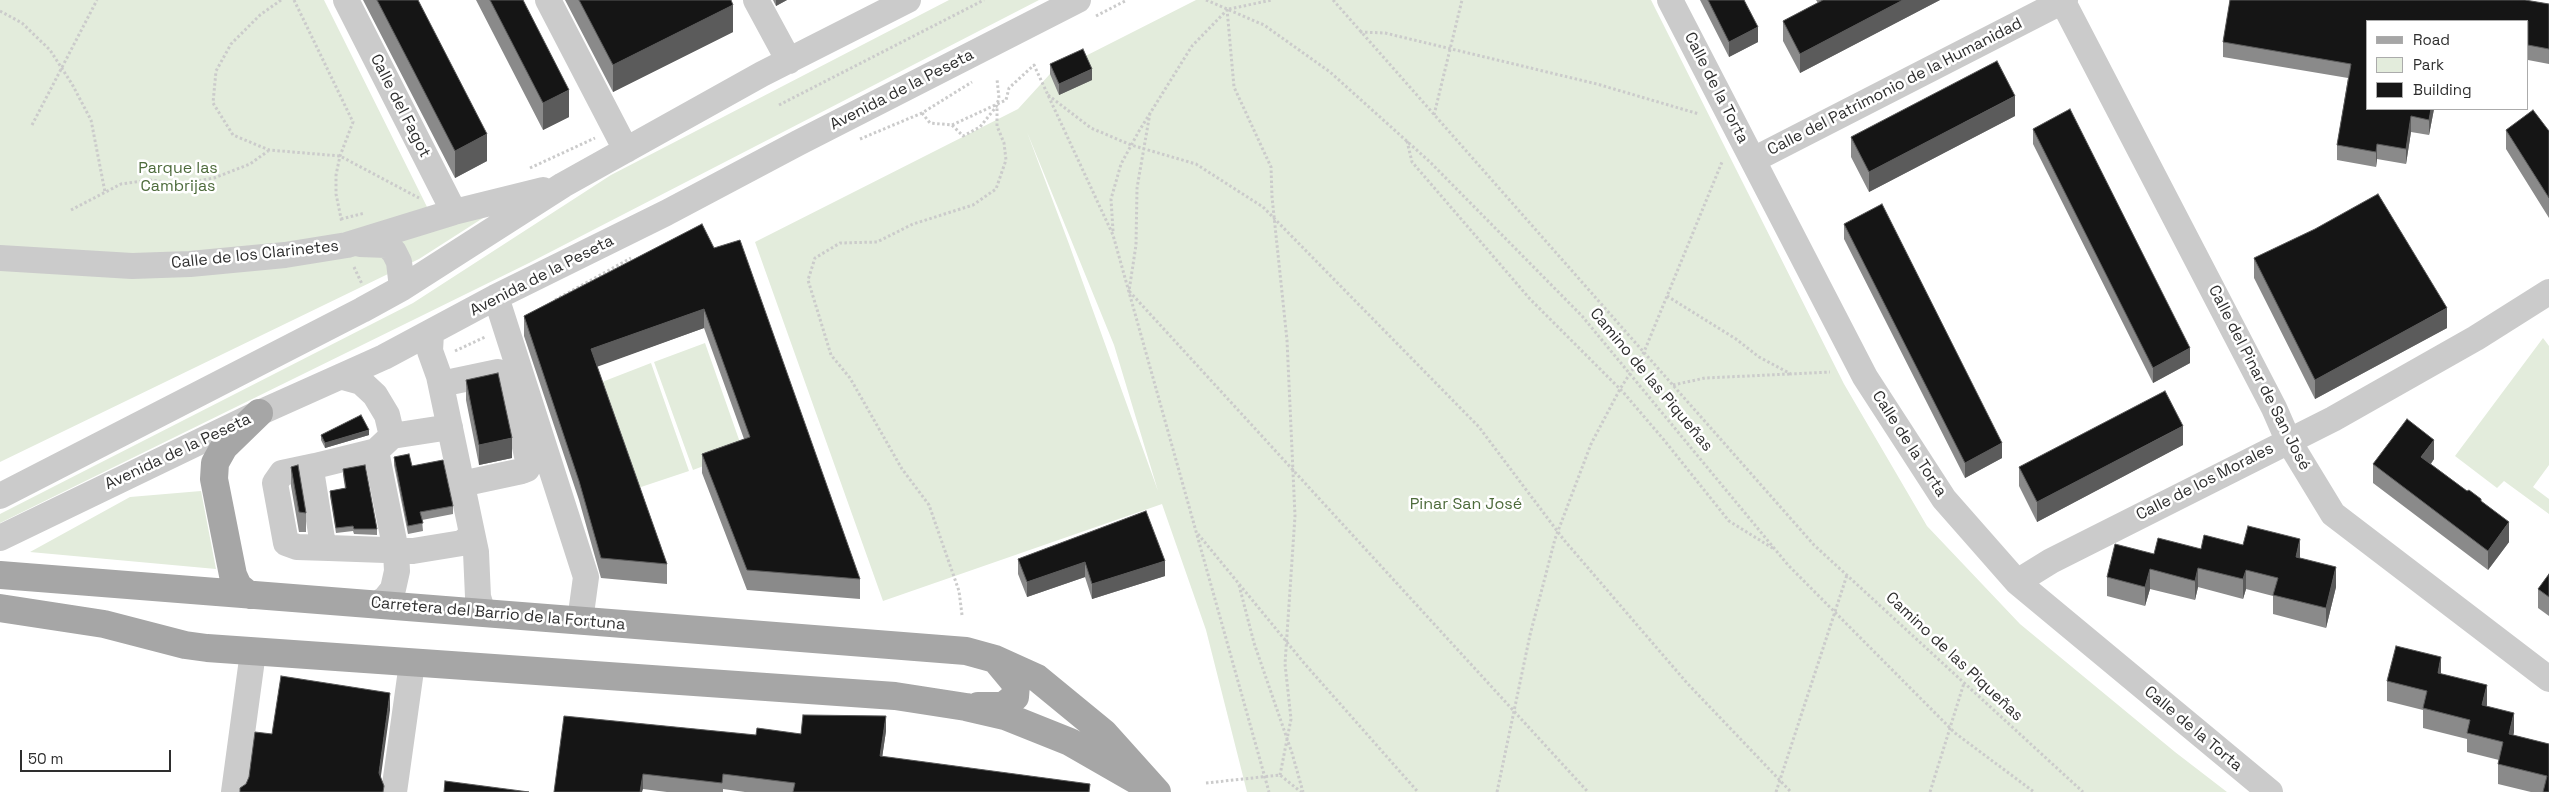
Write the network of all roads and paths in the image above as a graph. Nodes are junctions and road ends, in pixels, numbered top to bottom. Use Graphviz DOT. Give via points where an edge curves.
graph roads {
  1 [pos="96,0"];
  2 [pos="281,0"];
  3 [pos="294,0"];
  4 [pos="346,0"];
  5 [pos="548,0"];
  6 [pos="756,0"];
  7 [pos="908,0"];
  8 [pos="984,0"];
  9 [pos="1078,0"];
  10 [pos="1206,0"];
  11 [pos="1272,0"];
  12 [pos="1333,0"];
  13 [pos="1462,0"];
  14 [pos="1670,0"];
  15 [pos="2063,0"];
  16 [pos="1227,9"];
  17 [pos="0,11"];
  18 [pos="1359,32"];
  19 [pos="1449,48"];
  20 [pos="789,61"];
  21 [pos="61,68"];
  22 [pos="997,80"];
  23 [pos="1048,95"];
  24 [pos="778,104"];
  25 [pos="997,105"];
  26 [pos="922,113"];
  27 [pos="1150,113"];
  28 [pos="1699,114"];
  29 [pos="1434,116"];
  30 [pos="32,125"];
  31 [pos="952,125"];
  32 [pos="602,136"];
  33 [pos="1406,140"];
  34 [pos="1131,145"];
  35 [pos="1145,149"];
  36 [pos="269,150"];
  37 [pos="626,150"];
  38 [pos="340,156"];
  39 [pos="1753,160"];
  40 [pos="1722,162"];
  41 [pos="522,172"];
  42 [pos="563,185"];
  43 [pos="105,192"];
  44 [pos="422,199"];
  45 [pos="71,210"];
  46 [pos="454,212"];
  47 [pos="1274,218"];
  48 [pos="1113,235"];
  49 [pos="346,245"];
  50 [pos="0,258"];
  51 [pos="402,288"];
  52 [pos="1129,291"];
  53 [pos="2549,292"];
  54 [pos="1667,296"];
  55 [pos="496,297"];
  56 [pos="431,333"];
  57 [pos="1644,352"];
  58 [pos="1830,372"];
  59 [pos="1630,374"];
  60 [pos="1791,374"];
  61 [pos="343,377"];
  62 [pos="441,384"];
  63 [pos="1672,385"];
  64 [pos="1620,389"];
  65 [pos="259,413"];
  66 [pos="450,426"];
  67 [pos="2288,440"];
  68 [pos="384,444"];
  69 [pos="314,466"];
  70 [pos="1293,471"];
  71 [pos="462,487"];
  72 [pos="0,496"];
  73 [pos="1196,532"];
  74 [pos="1557,532"];
  75 [pos="472,535"];
  76 [pos="0,538"];
  77 [pos="329,548"];
  78 [pos="396,551"];
  79 [pos="1776,551"];
  80 [pos="1847,575"];
  81 [pos="0,576"];
  82 [pos="2017,582"];
  83 [pos="1239,584"];
  84 [pos="249,595"];
  85 [pos="377,604"];
  86 [pos="0,608"];
  87 [pos="1835,612"];
  88 [pos="483,613"];
  89 [pos="962,615"];
  90 [pos="580,621"];
  91 [pos="1287,642"];
  92 [pos="253,652"];
  93 [pos="995,658"];
  94 [pos="412,663"];
  95 [pos="2549,679"];
  96 [pos="1964,683"];
  97 [pos="966,706"];
  98 [pos="1514,712"];
  99 [pos="1950,728"];
  100 [pos="1287,740"];
  101 [pos="1265,775"];
  102 [pos="1280,775"];
  103 [pos="1780,781"];
  104 [pos="1206,783"];
  105 [pos="234,792"];
  106 [pos="394,792"];
  107 [pos="1157,792"];
  108 [pos="1269,792"];
  109 [pos="1302,792"];
  110 [pos="1418,792"];
  111 [pos="1497,792"];
  112 [pos="1588,792"];
  113 [pos="1776,792"];
  114 [pos="1791,792"];
  115 [pos="1930,792"];
  116 [pos="2034,792"];
  117 [pos="2083,792"];
  118 [pos="2270,792"];
  1 -- 21 [label="path"];
  2 -- 36 [label="path" via="260,15 231,44 216,71 213,103 233,135"];
  3 -- 38 [label="path" via="353,122"];
  4 -- 46 [label="street, Calle del Fagot"];
  5 -- 37 [label="street"];
  6 -- 20 [label="street"];
  7 -- 20 [label="street"];
  8 -- 24 [label="path"];
  9 -- 55 [label="street, Avenida de la Peseta" via="666,214"];
  10 -- 16 [label="path, Camino de las Piqueñas"];
  11 -- 16 [label="path"];
  12 -- 18 [label="path, Camino de las Piqueñas"];
  13 -- 19 [label="path"];
  14 -- 39 [label="street, Calle de la Torta"];
  15 -- 39 [label="street, Calle del Patrimonio de la Humanidad"];
  15 -- 67 [label="street, Calle del Pinar de San José" via="2270,399"];
  16 -- 27 [label="path" via="1192,46"];
  16 -- 33 [label="path, Camino de las Piqueñas" via="1264,25 1330,72"];
  16 -- 47 [label="path" via="1234,87 1272,167"];
  17 -- 21 [label="path" via="22,23 50,50"];
  18 -- 19 [label="path" via="1385,33"];
  18 -- 29 [label="path, Camino de las Piqueñas"];
  19 -- 28 [label="path" via="1598,84"];
  19 -- 29 [label="path"];
  20 -- 37 [label="street"];
  21 -- 30 [label="path"];
  21 -- 43 [label="path" via="92,120"];
  22 -- 25 [label="path"];
  23 -- 25 [label="path" via="1034,65 1009,88 1006,100"];
  23 -- 34 [label="path" via="1091,128"];
  23 -- 48 [label="path"];
  25 -- 31 [label="path"];
  25 -- 31 [label="path" via="980,127 963,136"];
  25 -- 89 [label="path" via="997,126 1006,160 996,188 973,205 912,224 877,242 840,243 815,258 808,280 830,355 850,378 902,469 929,505 959,592"];
  26 -- 31 [label="path" via="930,123"];
  27 -- 34 [label="path"];
  27 -- 35 [label="path"];
  29 -- 57 [label="path, Camino de las Piqueñas"];
  32 -- 41 [label="path"];
  33 -- 59 [label="path, Camino de las Piqueñas" via="1582,316"];
  33 -- 64 [label="path" via="1412,162 1418,169 1530,299"];
  34 -- 35 [label="path"];
  34 -- 48 [label="path" via="1121,164 1112,199"];
  35 -- 47 [label="path" via="1196,164 1263,207"];
  35 -- 52 [label="path" via="1137,188 1136,245"];
  36 -- 38 [label="path"];
  36 -- 43 [label="path" via="250,164 214,178 180,184 150,180 121,184"];
  37 -- 42 [label="street"];
  38 -- 44 [label="path"];
  38 -- 49 [label="path" via="336,194"];
  39 -- 82 [label="street, Calle de la Torta" via="1865,377 1944,498"];
  40 -- 54 [label="path"];
  42 -- 46 [label="street, Calle de los Clarinetes"];
  42 -- 51 [label="street"];
  43 -- 45 [label="path"];
  46 -- 49 [label="street, Calle de los Clarinetes"];
  47 -- 70 [label="path" via="1286,340"];
  47 -- 74 [label="path" via="1479,427"];
  48 -- 52 [label="path"];
  49 -- 50 [label="street, Calle de los Clarinetes" via="285,255 190,264 132,266"];
  49 -- 51 [label="street" via="387,245 399,262"];
  51 -- 72 [label="street"];
  52 -- 70 [label="path"];
  52 -- 73 [label="path"];
  53 -- 67 [label="street, Calle de los Morales" via="2476,338 2333,419"];
  54 -- 57 [label="path"];
  54 -- 60 [label="path" via="1759,357"];
  55 -- 56 [label="street, Avenida de la Peseta"];
  55 -- 90 [label="street" via="586,577"];
  56 -- 61 [label="street, Avenida de la Peseta"];
  56 -- 62 [label="street" via="430,351"];
  57 -- 59 [label="path"];
  57 -- 63 [label="path, Camino de las Piqueñas"];
  58 -- 60 [label="path"];
  59 -- 64 [label="path"];
  59 -- 79 [label="path, Camino de las Piqueñas"];
  60 -- 63 [label="path" via="1705,378"];
  61 -- 65 [label="street, Avenida de la Peseta"];
  61 -- 68 [label="street" via="361,382 375,395 387,415"];
  62 -- 66 [label="street"];
  62 -- 71 [label="street" via="498,372 510,380 529,465 522,472 466,483"];
  63 -- 80 [label="path, Camino de las Piqueñas" via="1814,545"];
  64 -- 74 [label="path" via="1591,444"];
  64 -- 79 [label="path" via="1729,521"];
  65 -- 76 [label="street, Avenida de la Peseta"];
  65 -- 84 [label="main road" via="224,447 215,463 214,479 233,575 238,586"];
  66 -- 68 [label="street"];
  66 -- 71 [label="street"];
  67 -- 82 [label="street, Calle de los Morales" via="2051,561"];
  67 -- 95 [label="street, Calle del Pinar de San José" via="2333,514"];
  68 -- 69 [label="street"];
  68 -- 78 [label="street"];
  69 -- 77 [label="street" via="311,474 322,539"];
  69 -- 77 [label="street" via="282,473 276,483 286,542 297,547"];
  70 -- 91 [label="path" via="1295,516"];
  70 -- 98 [label="path"];
  71 -- 75 [label="street"];
  73 -- 83 [label="path"];
  73 -- 101 [label="path"];
  74 -- 98 [label="path" via="1542,583"];
  74 -- 103 [label="path" via="1687,683"];
  75 -- 78 [label="street" via="462,543"];
  75 -- 88 [label="street" via="478,564 478,597"];
  77 -- 78 [label="street"];
  78 -- 85 [label="street" via="397,571 393,589 385,600"];
  79 -- 87 [label="path, Camino de las Piqueñas"];
  80 -- 87 [label="path"];
  80 -- 96 [label="path, Camino de las Piqueñas"];
  81 -- 84 [label="main road, Carretera del Barrio de la Fortuna"];
  82 -- 118 [label="street, Calle de la Torta"];
  83 -- 91 [label="path"];
  83 -- 100 [label="path" via="1254,644"];
  84 -- 85 [label="main road, Carretera del Barrio de la Fortuna"];
  85 -- 88 [label="main road, Carretera del Barrio de la Fortuna"];
  86 -- 92 [label="main road, Carretera del Barrio de la Fortuna" via="104,624 185,645"];
  87 -- 99 [label="path, Camino de las Piqueñas"];
  87 -- 103 [label="path"];
  88 -- 90 [label="main road, Carretera del Barrio de la Fortuna"];
  90 -- 93 [label="main road, Carretera del Barrio de la Fortuna" via="966,651"];
  91 -- 100 [label="path" via="1285,664 1291,719"];
  91 -- 110 [label="path"];
  92 -- 94 [label="main road, Carretera del Barrio de la Fortuna"];
  92 -- 105 [label="street"];
  93 -- 97 [label="main road, Carretera del Barrio de la Fortuna" via="1016,684 1015,697 1003,706"];
  93 -- 107 [label="main road, Carretera del Barrio de la Fortuna" via="1037,678 1104,733"];
  94 -- 97 [label="main road, Carretera del Barrio de la Fortuna" via="895,696"];
  94 -- 106 [label="street"];
  96 -- 99 [label="path"];
  96 -- 117 [label="path, Camino de las Piqueñas"];
  97 -- 107 [label="main road, Carretera del Barrio de la Fortuna" via="1005,716 1070,742"];
  98 -- 111 [label="path"];
  98 -- 112 [label="path"];
  99 -- 115 [label="path"];
  99 -- 116 [label="path, Camino de las Piqueñas"];
  100 -- 102 [label="path"];
  100 -- 109 [label="path"];
  101 -- 102 [label="path"];
  101 -- 104 [label="path"];
  101 -- 108 [label="path"];
  102 -- 109 [label="path"];
  103 -- 113 [label="path"];
  103 -- 114 [label="path"];
}
